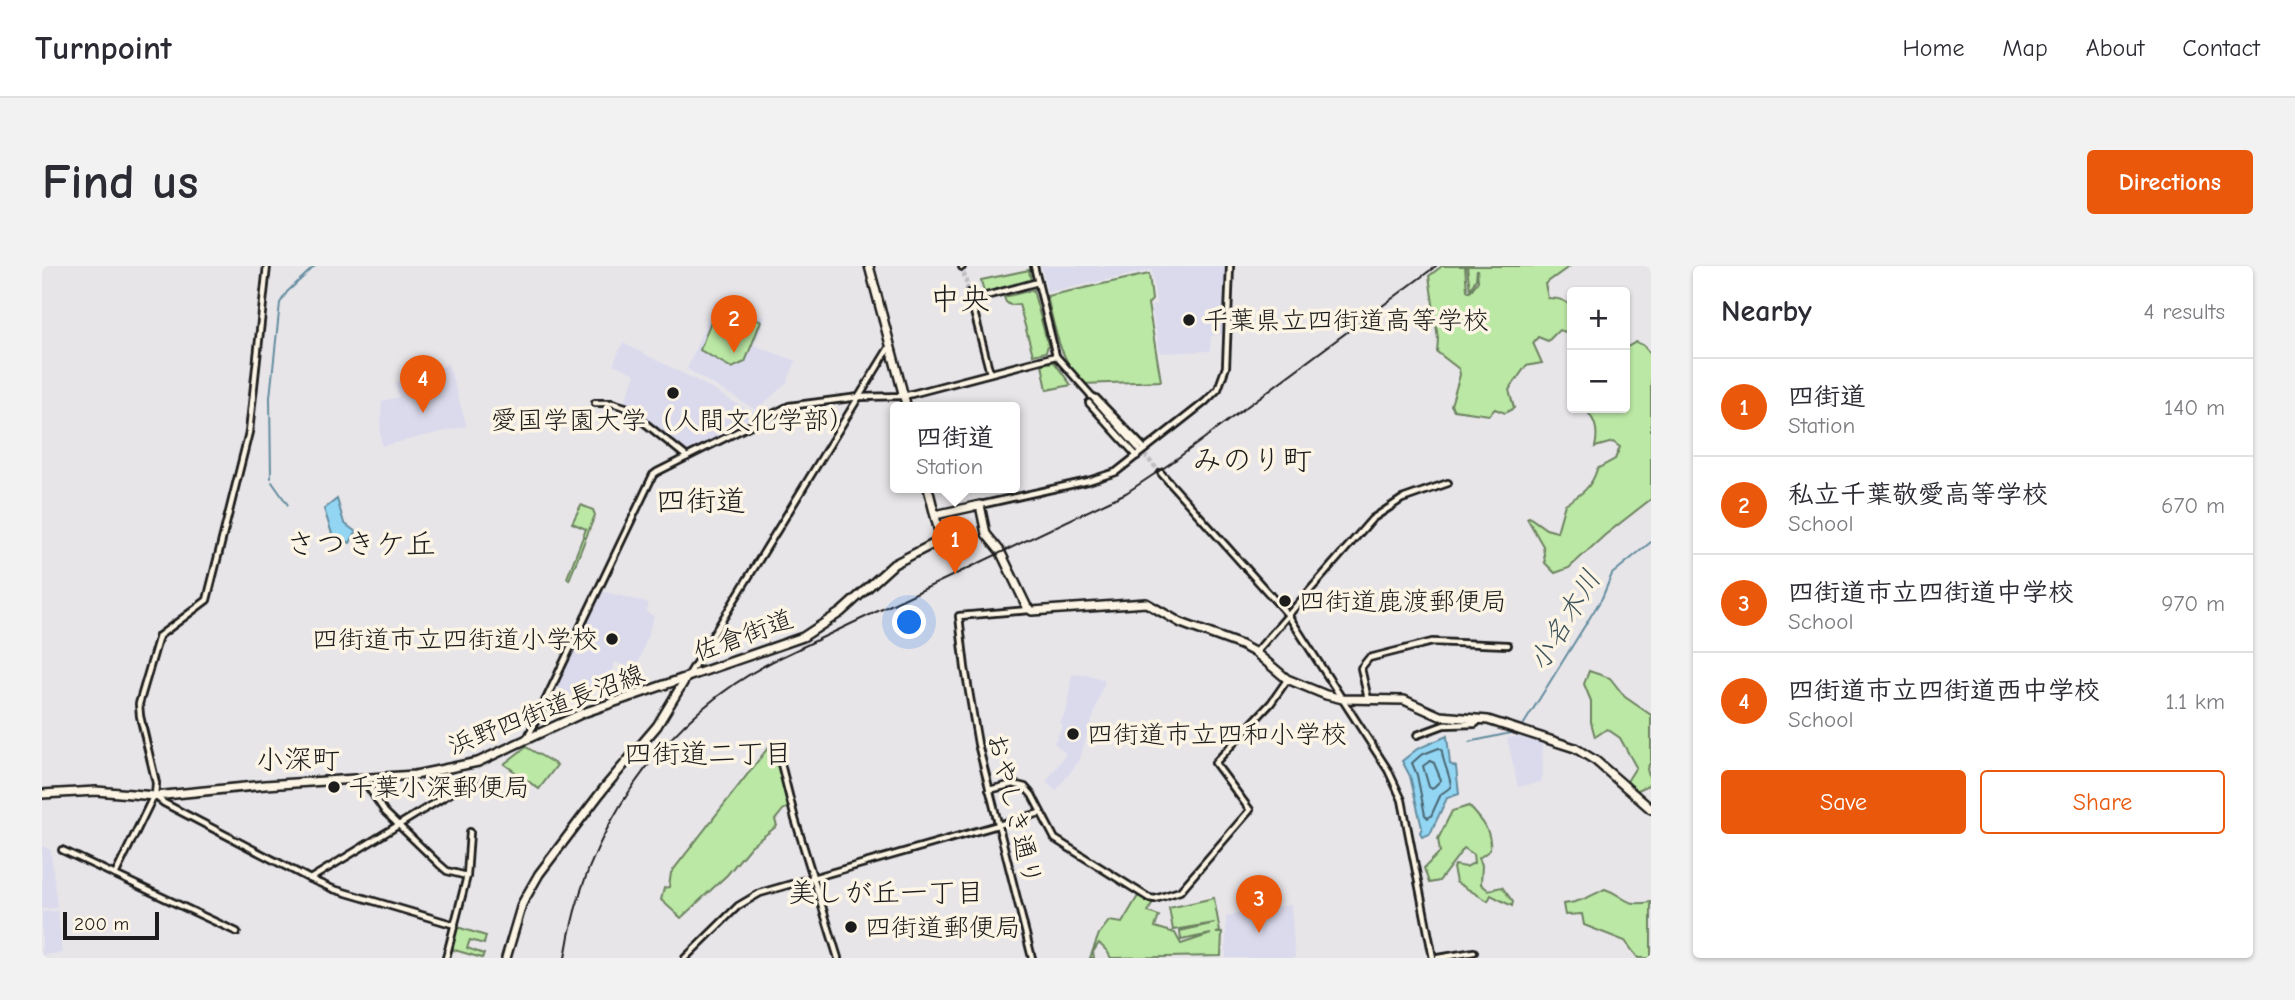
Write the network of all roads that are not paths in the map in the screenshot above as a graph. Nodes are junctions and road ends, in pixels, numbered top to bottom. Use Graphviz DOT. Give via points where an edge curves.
graph roads {
  1 [pos="267,266"];
  2 [pos="869,266"];
  3 [pos="1034,266"];
  4 [pos="1230,266"];
  5 [pos="1038,282"];
  6 [pos="969,293"];
  7 [pos="971,300"];
  8 [pos="891,345"];
  9 [pos="1056,356"];
  10 [pos="990,373"];
  11 [pos="904,396"];
  12 [pos="859,397"];
  13 [pos="906,402"];
  14 [pos="595,403"];
  15 [pos="1089,403"];
  16 [pos="1142,449"];
  17 [pos="1137,456"];
  18 [pos="687,457"];
  19 [pos="1161,473"];
  20 [pos="1448,483"];
  21 [pos="929,493"];
  22 [pos="980,505"];
  23 [pos="935,515"];
  24 [pos="1030,610"];
  25 [pos="1288,615"];
  26 [pos="1508,645"];
  27 [pos="1256,653"];
  28 [pos="687,678"];
  29 [pos="1287,679"];
  30 [pos="1343,699"];
  31 [pos="1368,699"];
  32 [pos="1481,719"];
  33 [pos="1417,735"];
  34 [pos="527,740"];
  35 [pos="777,748"];
  36 [pos="363,779"];
  37 [pos="474,779"];
  38 [pos="989,790"];
  39 [pos="42,794"];
  40 [pos="155,796"];
  41 [pos="1651,809"];
  42 [pos="1041,813"];
  43 [pos="399,824"];
  44 [pos="998,825"];
  45 [pos="470,832"];
  46 [pos="62,850"];
  47 [pos="115,875"];
  48 [pos="467,876"];
  49 [pos="813,877"];
  50 [pos="310,879"];
  51 [pos="455,925"];
  52 [pos="237,932"];
  53 [pos="1474,952"];
  54 [pos="446,958"];
  55 [pos="506,958"];
  56 [pos="685,958"];
  57 [pos="838,958"];
  58 [pos="1032,958"];
  59 [pos="1436,958"];
  1 -- 40 [label="street" via="249,432 207,600 159,636 139,704"];
  2 -- 8 [label="main road"];
  3 -- 5 [label="street"];
  4 -- 16 [label="street" via="1226,367 1218,389"];
  5 -- 7 [label="street"];
  5 -- 9 [label="street"];
  6 -- 7 [label="street"];
  7 -- 10 [label="street"];
  8 -- 11 [label="main road"];
  8 -- 12 [label="street"];
  9 -- 10 [label="street"];
  9 -- 16 [label="street"];
  10 -- 11 [label="street"];
  11 -- 12 [label="street"];
  11 -- 13 [label="main road"];
  12 -- 18 [label="street" via="780,408"];
  12 -- 28 [label="street"];
  14 -- 18 [label="street" via="625,407"];
  15 -- 17 [label="street"];
  16 -- 17 [label="street"];
  17 -- 22 [label="street" via="1103,477"];
  18 -- 34 [label="street" via="653,475"];
  19 -- 25 [label="street"];
  20 -- 25 [label="street" via="1402,499 1372,519"];
  21 -- 23 [label="main road, 佐倉街道"];
  22 -- 23 [label="main road"];
  22 -- 24 [label="main road" via="986,534"];
  23 -- 28 [label="main road, 佐倉街道" via="941,540 894,564 814,631"];
  24 -- 27 [label="main road" via="1146,603 1181,623"];
  24 -- 38 [label="street, おやしき通り" via="959,616"];
  25 -- 27 [label="street"];
  25 -- 30 [label="street"];
  26 -- 31 [label="street" via="1432,642 1369,658 1361,668"];
  27 -- 29 [label="main road"];
  28 -- 34 [label="main road, 浜野四街道長沼線" via="583,713"];
  28 -- 55 [label="main road, 佐倉街道" via="657,726 538,874 522,904"];
  29 -- 30 [label="main road"];
  29 -- 42 [label="street" via="1215,763 1250,810 1180,891 1149,898 1055,839"];
  30 -- 31 [label="main road"];
  30 -- 59 [label="street" via="1387,767 1402,800"];
  31 -- 32 [label="main road" via="1404,700 1446,717"];
  32 -- 33 [label="street"];
  32 -- 41 [label="main road" via="1579,750"];
  34 -- 36 [label="main road, 浜野四街道長沼線" via="463,766 422,775"];
  35 -- 49 [label="street"];
  36 -- 40 [label="main road, 浜野四街道長沼線"];
  36 -- 43 [label="street"];
  37 -- 43 [label="street"];
  38 -- 42 [label="street" via="1013,784 1025,787"];
  38 -- 44 [label="street, おやしき通り"];
  39 -- 40 [label="main road, 浜野四街道長沼線" via="96,791"];
  40 -- 47 [label="street"];
  40 -- 50 [label="street"];
  42 -- 44 [label="street"];
  43 -- 48 [label="street" via="447,871"];
  43 -- 50 [label="street"];
  44 -- 49 [label="street"];
  44 -- 58 [label="street, おやしき通り"];
  45 -- 48 [label="street"];
  46 -- 47 [label="street"];
  47 -- 52 [label="street"];
  48 -- 51 [label="street"];
  49 -- 56 [label="street" via="764,891 744,902"];
  49 -- 57 [label="street"];
  50 -- 51 [label="street"];
  51 -- 54 [label="street"];
  53 -- 59 [label="street"];
}
